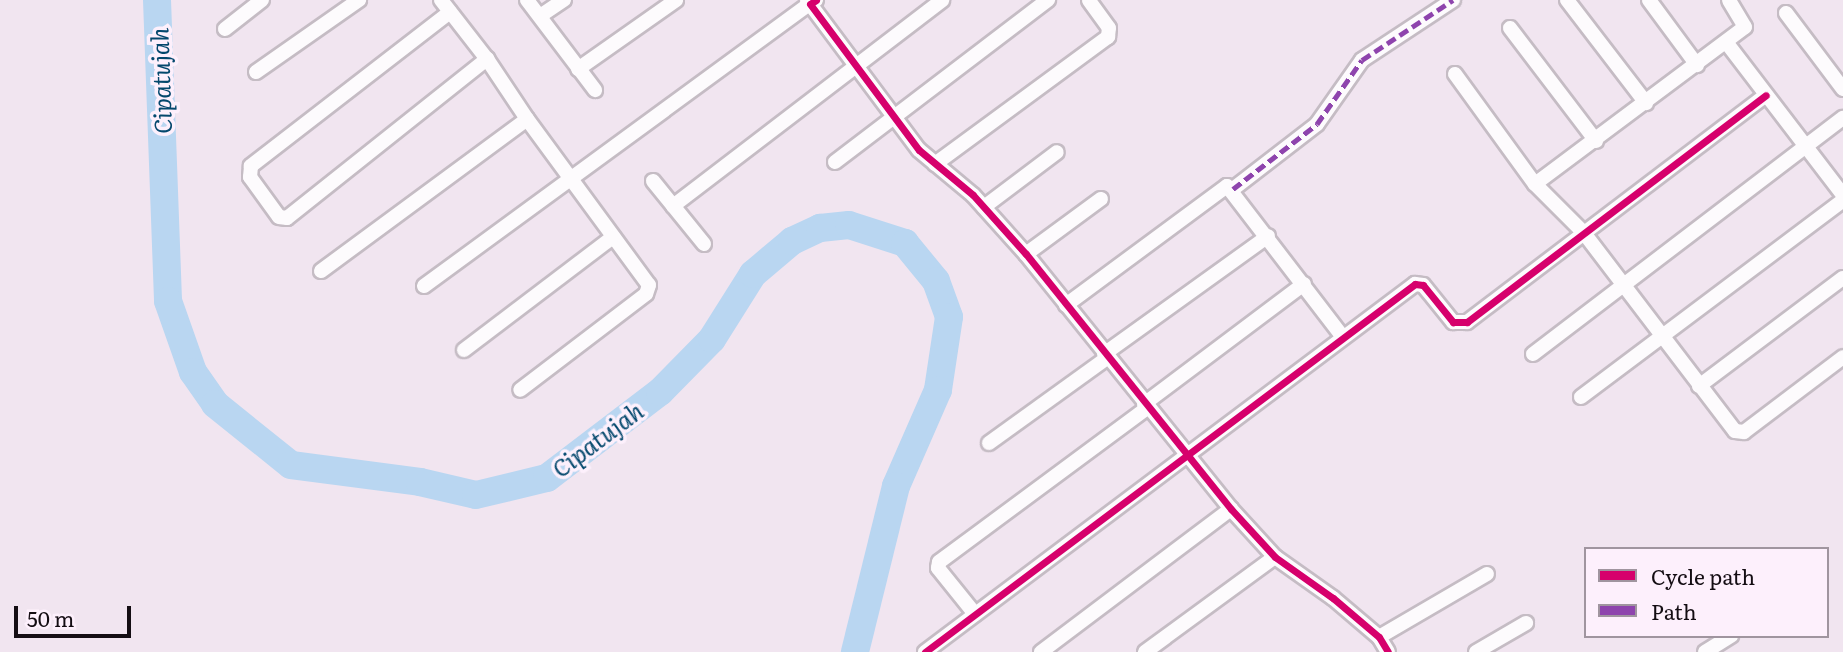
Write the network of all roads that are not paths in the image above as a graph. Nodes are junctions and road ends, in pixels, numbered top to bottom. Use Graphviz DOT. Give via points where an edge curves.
graph roads {
  1 [pos="262,0"];
  2 [pos="359,0"];
  3 [pos="527,0"];
  4 [pos="564,0"];
  5 [pos="676,0"];
  6 [pos="942,0"];
  7 [pos="1048,0"];
  8 [pos="1089,0"];
  9 [pos="1452,0"];
  10 [pos="1567,0"];
  11 [pos="1649,0"];
  12 [pos="1729,0"];
  13 [pos="811,1"];
  14 [pos="446,6"];
  15 [pos="1786,13"];
  16 [pos="540,16"];
  17 [pos="1510,28"];
  18 [pos="225,29"];
  19 [pos="1726,42"];
  20 [pos="487,59"];
  21 [pos="855,65"];
  22 [pos="1697,65"];
  23 [pos="578,69"];
  24 [pos="256,72"];
  25 [pos="1455,74"];
  26 [pos="1843,89"];
  27 [pos="595,90"];
  28 [pos="1766,95"];
  29 [pos="1646,103"];
  30 [pos="894,118"];
  31 [pos="1843,118"];
  32 [pos="527,119"];
  33 [pos="1596,141"];
  34 [pos="1806,146"];
  35 [pos="1057,152"];
  36 [pos="835,162"];
  37 [pos="935,164"];
  38 [pos="572,179"];
  39 [pos="653,181"];
  40 [pos="1535,184"];
  41 [pos="1233,189"];
  42 [pos="1843,197"];
  43 [pos="1101,199"];
  44 [pos="673,206"];
  45 [pos="984,207"];
  46 [pos="1584,233"];
  47 [pos="1268,236"];
  48 [pos="613,237"];
  49 [pos="704,244"];
  50 [pos="1026,254"];
  51 [pos="321,271"];
  52 [pos="1843,278"];
  53 [pos="1304,284"];
  54 [pos="1624,285"];
  55 [pos="424,286"];
  56 [pos="1066,305"];
  57 [pos="1662,336"];
  58 [pos="1343,337"];
  59 [pos="464,350"];
  60 [pos="1533,354"];
  61 [pos="1106,356"];
  62 [pos="1843,357"];
  63 [pos="1699,386"];
  64 [pos="520,390"];
  65 [pos="1581,397"];
  66 [pos="1145,406"];
  67 [pos="989,443"];
  68 [pos="1187,455"];
  69 [pos="1231,509"];
  70 [pos="1275,557"];
  71 [pos="1487,574"];
  72 [pos="975,614"];
  73 [pos="1526,623"];
  74 [pos="1379,636"];
  75 [pos="1728,638"];
  76 [pos="925,652"];
  77 [pos="1041,652"];
  78 [pos="1146,652"];
  79 [pos="1388,652"];
  80 [pos="1476,652"];
  81 [pos="1705,652"];
  1 -- 18 [label="street"];
  2 -- 24 [label="street"];
  3 -- 16 [label="street"];
  4 -- 16 [label="street"];
  5 -- 23 [label="street"];
  6 -- 21 [label="street"];
  7 -- 30 [label="street"];
  8 -- 37 [label="street" via="1109,28 1108,37"];
  9 -- 41 [label="street" via="1362,60 1317,124"];
  10 -- 29 [label="street"];
  11 -- 22 [label="street"];
  12 -- 19 [label="street" via="1746,24"];
  13 -- 21 [label="street"];
  13 -- 38 [label="street"];
  14 -- 20 [label="street"];
  14 -- 20 [label="street" via="251,166 250,177 279,217 287,218"];
  15 -- 26 [label="street"];
  16 -- 23 [label="street"];
  17 -- 33 [label="street"];
  19 -- 22 [label="street"];
  19 -- 28 [label="street"];
  20 -- 32 [label="street"];
  21 -- 30 [label="street"];
  21 -- 44 [label="street"];
  22 -- 29 [label="street"];
  23 -- 27 [label="street"];
  25 -- 40 [label="street"];
  28 -- 34 [label="street"];
  28 -- 46 [label="street"];
  29 -- 33 [label="street"];
  30 -- 36 [label="street"];
  30 -- 37 [label="street"];
  31 -- 34 [label="street"];
  32 -- 38 [label="street"];
  32 -- 51 [label="street"];
  33 -- 40 [label="street"];
  34 -- 42 [label="street"];
  34 -- 54 [label="street"];
  35 -- 45 [label="street"];
  37 -- 45 [label="street"];
  38 -- 48 [label="street"];
  38 -- 55 [label="street"];
  39 -- 44 [label="street"];
  40 -- 46 [label="street"];
  41 -- 47 [label="street"];
  41 -- 56 [label="street" via="1224,187"];
  42 -- 57 [label="street"];
  43 -- 50 [label="street"];
  44 -- 49 [label="street"];
  45 -- 50 [label="street"];
  46 -- 54 [label="street"];
  46 -- 58 [label="street" via="1463,324 1453,322 1417,283"];
  47 -- 53 [label="street"];
  47 -- 61 [label="street"];
  48 -- 59 [label="street"];
  48 -- 64 [label="street" via="646,279 649,290"];
  50 -- 56 [label="street"];
  52 -- 63 [label="street"];
  53 -- 58 [label="street"];
  53 -- 66 [label="street"];
  54 -- 57 [label="street"];
  54 -- 60 [label="street"];
  56 -- 61 [label="street"];
  57 -- 63 [label="street"];
  57 -- 65 [label="street"];
  58 -- 68 [label="street"];
  61 -- 66 [label="street"];
  61 -- 67 [label="street"];
  62 -- 63 [label="street" via="1742,433 1735,431"];
  66 -- 68 [label="street"];
  66 -- 72 [label="street" via="939,562 938,568"];
  68 -- 69 [label="street"];
  68 -- 72 [label="street"];
  69 -- 70 [label="street"];
  69 -- 77 [label="street"];
  70 -- 74 [label="street"];
  70 -- 78 [label="street"];
  71 -- 74 [label="street"];
  72 -- 76 [label="street"];
  73 -- 80 [label="street"];
  74 -- 79 [label="street"];
  75 -- 81 [label="street"];
}
